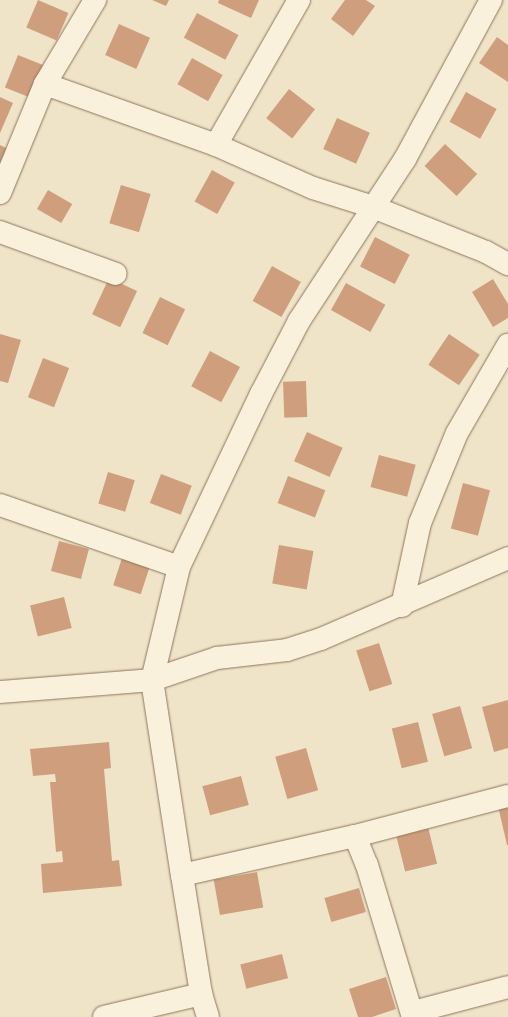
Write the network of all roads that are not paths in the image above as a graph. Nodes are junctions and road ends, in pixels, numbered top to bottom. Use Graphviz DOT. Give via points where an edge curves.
graph roads {
  1 [pos="96,0"];
  2 [pos="299,0"];
  3 [pos="491,0"];
  4 [pos="45,84"];
  5 [pos="216,145"];
  6 [pos="0,193"];
  7 [pos="373,207"];
  8 [pos="0,232"];
  9 [pos="508,264"];
  10 [pos="116,274"];
  11 [pos="508,345"];
  12 [pos="0,505"];
  13 [pos="508,558"];
  14 [pos="179,567"];
  15 [pos="402,606"];
  16 [pos="152,680"];
  17 [pos="0,692"];
  18 [pos="508,796"];
  19 [pos="354,836"];
  20 [pos="182,875"];
  21 [pos="508,987"];
  22 [pos="201,994"];
  23 [pos="413,1014"];
  24 [pos="104,1017"];
  25 [pos="208,1017"];
  1 -- 4 [label="street"];
  2 -- 5 [label="street"];
  3 -- 7 [label="street" via="405,159"];
  4 -- 5 [label="street"];
  4 -- 6 [label="street"];
  5 -- 7 [label="street" via="313,188"];
  7 -- 9 [label="street" via="486,252"];
  7 -- 14 [label="street" via="299,321 261,394"];
  8 -- 10 [label="street"];
  11 -- 15 [label="street" via="458,433 420,523"];
  12 -- 14 [label="street"];
  13 -- 15 [label="street"];
  14 -- 16 [label="street"];
  15 -- 16 [label="street" via="287,650 217,658"];
  16 -- 17 [label="street"];
  16 -- 20 [label="street"];
  18 -- 19 [label="street"];
  19 -- 20 [label="street"];
  19 -- 23 [label="street" via="367,865"];
  20 -- 22 [label="street"];
  21 -- 23 [label="street"];
  22 -- 24 [label="street"];
  22 -- 25 [label="street"];
}
